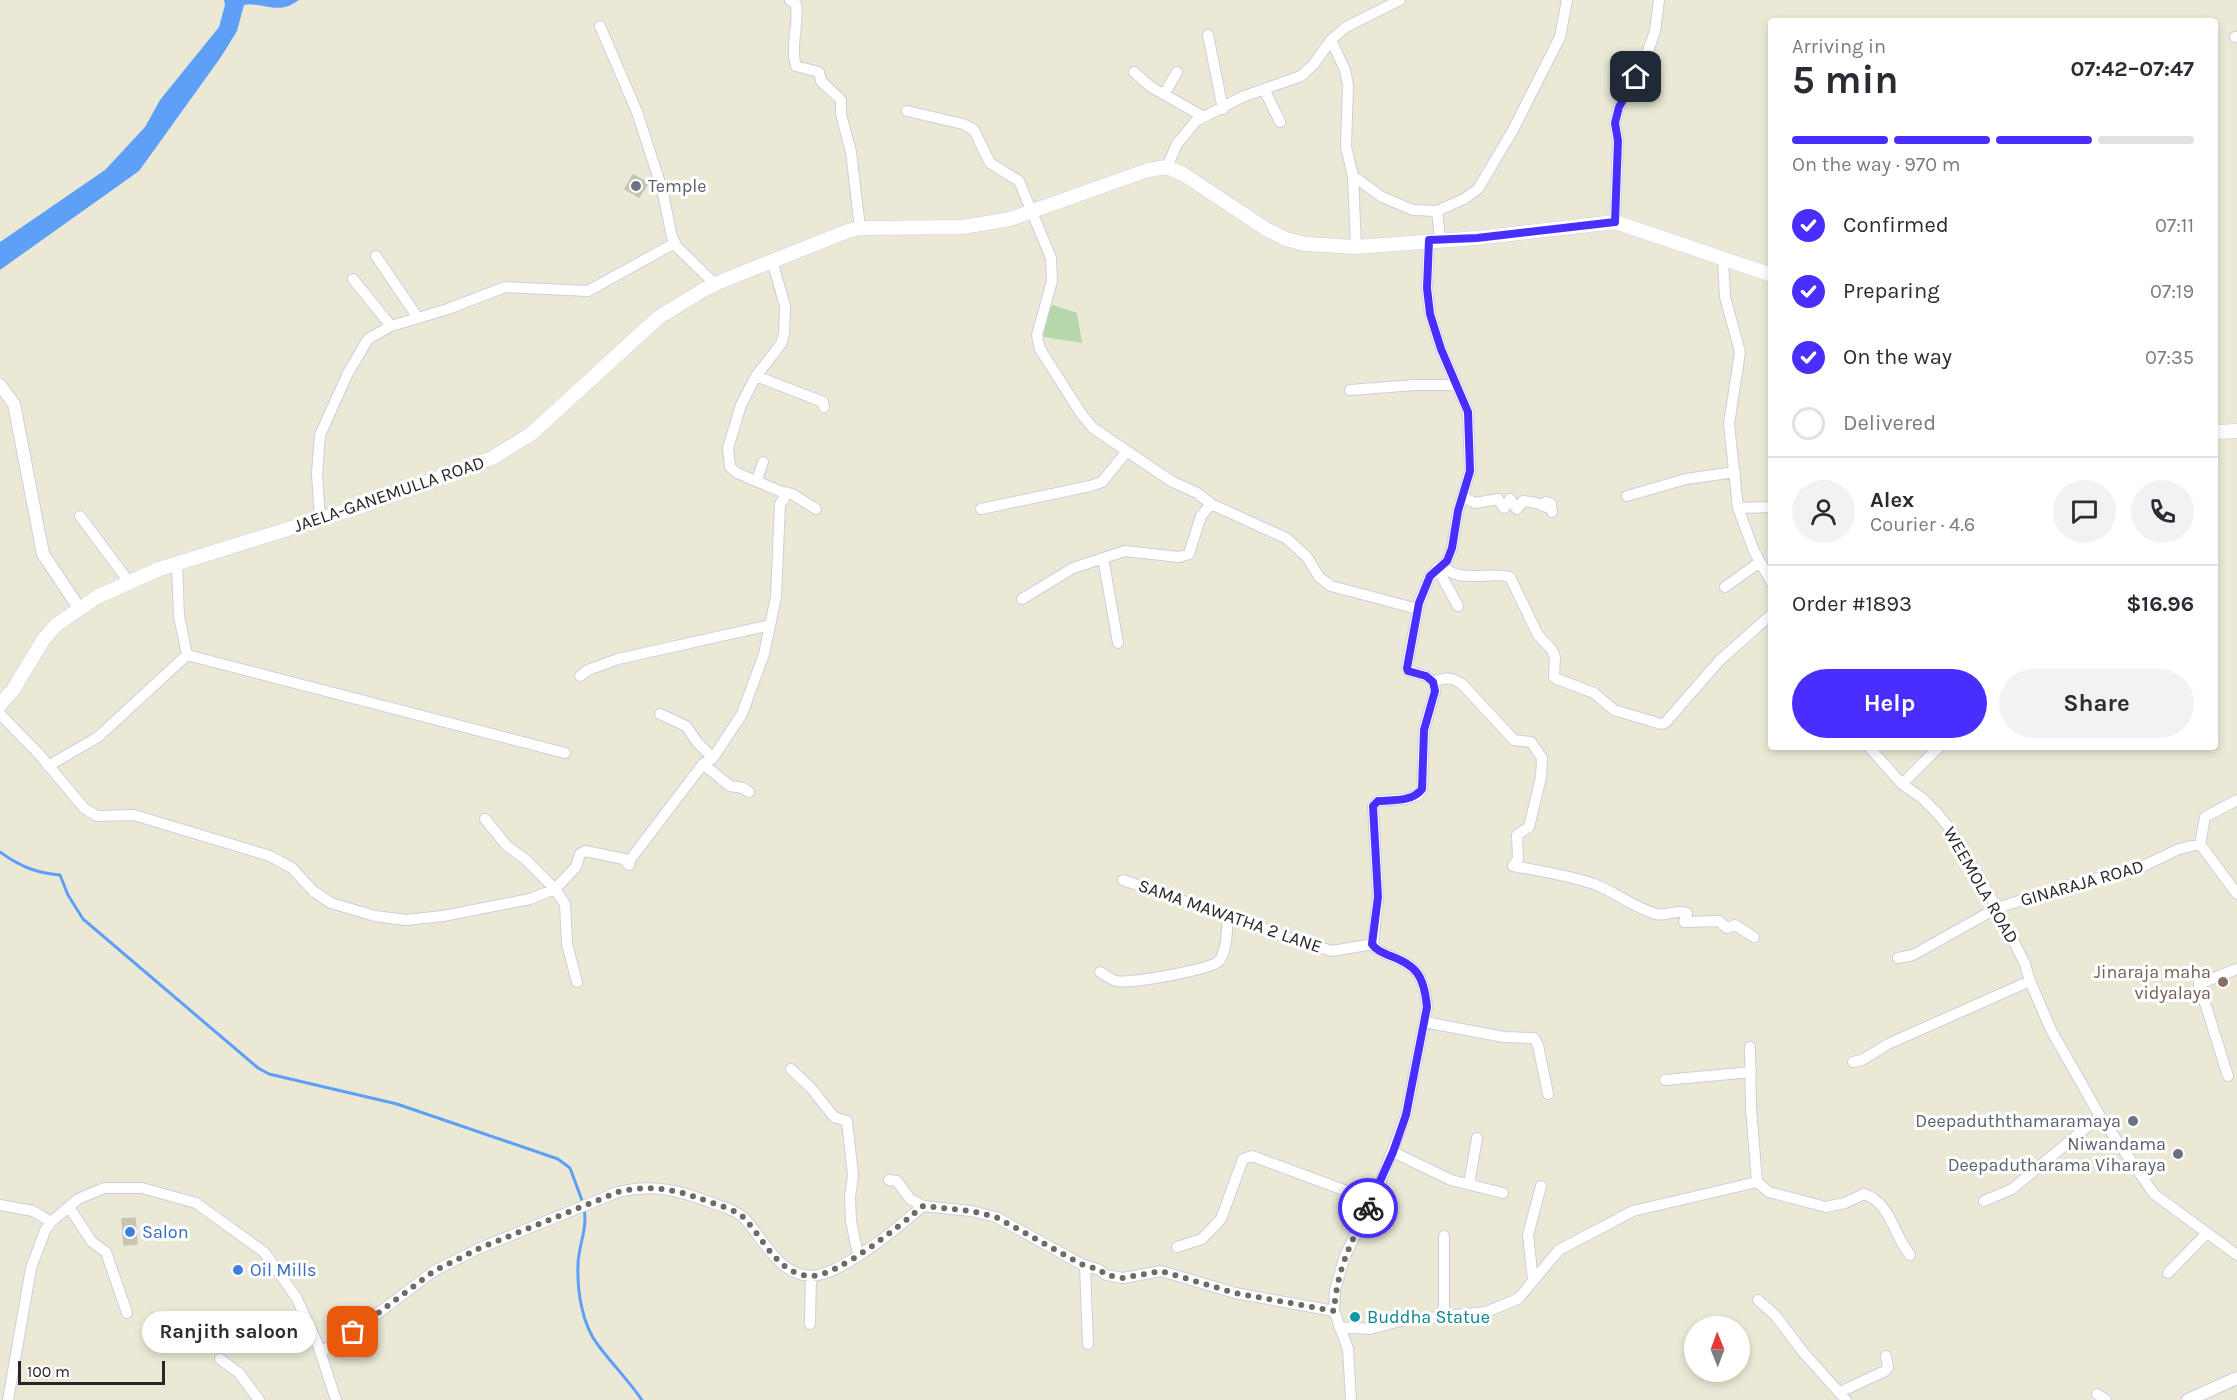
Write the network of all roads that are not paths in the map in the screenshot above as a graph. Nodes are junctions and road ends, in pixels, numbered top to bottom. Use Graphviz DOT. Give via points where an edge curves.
graph roads {
  1 [pos="790,0"];
  2 [pos="1400,0"];
  3 [pos="1567,0"];
  4 [pos="1659,0"];
  5 [pos="600,26"];
  6 [pos="1209,35"];
  7 [pos="1331,40"];
  8 [pos="1134,72"];
  9 [pos="1177,72"];
  10 [pos="1264,89"];
  11 [pos="1165,93"];
  12 [pos="1223,109"];
  13 [pos="907,111"];
  14 [pos="1204,117"];
  15 [pos="1280,122"];
  16 [pos="1167,167"];
  17 [pos="1353,176"];
  18 [pos="1437,211"];
  19 [pos="1032,212"];
  20 [pos="1615,222"];
  21 [pos="860,228"];
  22 [pos="1435,239"];
  23 [pos="675,243"];
  24 [pos="1356,247"];
  25 [pos="376,256"];
  26 [pos="1723,259"];
  27 [pos="772,260"];
  28 [pos="1768,274"];
  29 [pos="353,279"];
  30 [pos="716,284"];
  31 [pos="418,318"];
  32 [pos="391,326"];
  33 [pos="756,376"];
  34 [pos="0,384"];
  35 [pos="1456,385"];
  36 [pos="1350,390"];
  37 [pos="824,407"];
  38 [pos="2237,431"];
  39 [pos="2218,432"];
  40 [pos="1127,451"];
  41 [pos="763,462"];
  42 [pos="1735,472"];
  43 [pos="757,480"];
  44 [pos="782,492"];
  45 [pos="1627,496"];
  46 [pos="1463,497"];
  47 [pos="1211,504"];
  48 [pos="1768,507"];
  49 [pos="1738,508"];
  50 [pos="816,509"];
  51 [pos="981,509"];
  52 [pos="1552,512"];
  53 [pos="80,516"];
  54 [pos="320,519"];
  55 [pos="1103,558"];
  56 [pos="177,563"];
  57 [pos="1765,566"];
  58 [pos="1440,567"];
  59 [pos="129,582"];
  60 [pos="1725,587"];
  61 [pos="1022,599"];
  62 [pos="1458,606"];
  63 [pos="79,608"];
  64 [pos="1418,609"];
  65 [pos="1768,618"];
  66 [pos="770,625"];
  67 [pos="1118,643"];
  68 [pos="187,655"];
  69 [pos="580,676"];
  70 [pos="1433,682"];
  71 [pos="0,705"];
  72 [pos="0,714"];
  73 [pos="660,714"];
  74 [pos="1872,750"];
  75 [pos="1936,750"];
  76 [pos="565,753"];
  77 [pos="708,761"];
  78 [pos="48,766"];
  79 [pos="1902,784"];
  80 [pos="749,792"];
  81 [pos="2237,800"];
  82 [pos="485,819"];
  83 [pos="2200,844"];
  84 [pos="1123,880"];
  85 [pos="555,889"];
  86 [pos="2237,894"];
  87 [pos="1997,908"];
  88 [pos="1228,916"];
  89 [pos="1754,937"];
  90 [pos="1372,944"];
  91 [pos="1898,958"];
  92 [pos="2237,969"];
  93 [pos="1100,972"];
  94 [pos="2030,981"];
  95 [pos="577,982"];
  96 [pos="1424,1022"];
  97 [pos="1750,1047"];
  98 [pos="1852,1062"];
  99 [pos="791,1069"];
  100 [pos="1751,1072"];
  101 [pos="2228,1076"];
  102 [pos="1665,1080"];
  103 [pos="1548,1094"];
  104 [pos="2100,1116"];
  105 [pos="1477,1138"];
  106 [pos="1393,1152"];
  107 [pos="889,1180"];
  108 [pos="1757,1182"];
  109 [pos="1469,1184"];
  110 [pos="1540,1186"];
  111 [pos="1503,1193"];
  112 [pos="1371,1200"];
  113 [pos="1984,1201"];
  114 [pos="0,1205"];
  115 [pos="923,1206"];
  116 [pos="69,1207"];
  117 [pos="51,1222"];
  118 [pos="2207,1233"];
  119 [pos="1444,1236"];
  120 [pos="2237,1241"];
  121 [pos="1177,1247"];
  122 [pos="2227,1248"];
  123 [pos="858,1255"];
  124 [pos="1910,1255"];
  125 [pos="2237,1255"];
  126 [pos="1084,1266"];
  127 [pos="2168,1273"];
  128 [pos="811,1276"];
  129 [pos="1533,1281"];
  130 [pos="1758,1300"];
  131 [pos="1334,1311"];
  132 [pos="127,1314"];
  133 [pos="1444,1315"];
  134 [pos="810,1324"];
  135 [pos="1339,1327"];
  136 [pos="1088,1344"];
  137 [pos="321,1352"];
  138 [pos="1886,1356"];
  139 [pos="220,1359"];
  140 [pos="2237,1378"];
  141 [pos="1843,1396"];
  142 [pos="8,1400"];
  143 [pos="259,1400"];
  144 [pos="336,1400"];
  145 [pos="1351,1400"];
  146 [pos="2188,1400"];
  1 -- 21 [label="street" via="796,4 798,17 796,66 819,72 821,81 841,100"];
  2 -- 7 [label="street" via="1346,27"];
  3 -- 18 [label="street" via="1560,37 1478,189"];
  4 -- 20 [label="street" via="1655,31 1645,59 1619,107 1615,123"];
  5 -- 23 [label="street" via="637,112"];
  6 -- 12 [label="street"];
  7 -- 10 [label="street" via="1301,76"];
  7 -- 17 [label="street" via="1348,85 1346,147"];
  8 -- 11 [label="street"];
  9 -- 11 [label="street"];
  10 -- 12 [label="street"];
  10 -- 15 [label="street"];
  11 -- 14 [label="street"];
  12 -- 14 [label="street"];
  13 -- 19 [label="street" via="974,130 990,163 1019,181"];
  14 -- 16 [label="street" via="1177,144"];
  16 -- 19 [label="main road, JAELA-GANEMULLA ROAD" via="1148,170"];
  16 -- 24 [label="main road" via="1286,239"];
  17 -- 18 [label="street" via="1395,204"];
  17 -- 24 [label="street"];
  18 -- 22 [label="street"];
  19 -- 21 [label="main road, JAELA-GANEMULLA ROAD" via="963,227"];
  19 -- 40 [label="street" via="1053,270 1037,335 1040,349 1093,428"];
  20 -- 22 [label="main road"];
  20 -- 26 [label="main road"];
  21 -- 27 [label="main road, JAELA-GANEMULLA ROAD"];
  22 -- 24 [label="main road"];
  22 -- 35 [label="street" via="1427,288 1430,314"];
  23 -- 30 [label="street"];
  23 -- 31 [label="street" via="588,291 505,287"];
  25 -- 31 [label="street"];
  26 -- 28 [label="main road"];
  26 -- 42 [label="street" via="1725,297 1740,352 1729,424"];
  27 -- 30 [label="main road, JAELA-GANEMULLA ROAD"];
  27 -- 33 [label="street" via="785,306 784,334 781,344"];
  29 -- 32 [label="street"];
  30 -- 54 [label="main road, JAELA-GANEMULLA ROAD" via="659,317 517,444 469,468"];
  31 -- 32 [label="street"];
  32 -- 54 [label="street" via="368,339 320,435"];
  33 -- 37 [label="street" via="823,402"];
  33 -- 43 [label="street" via="741,405 728,448 730,467"];
  34 -- 63 [label="street" via="14,404 43,554"];
  35 -- 36 [label="street"];
  35 -- 46 [label="street" via="1468,412 1471,455"];
  38 -- 39 [label="main road"];
  40 -- 47 [label="street"];
  40 -- 51 [label="street" via="1102,482"];
  41 -- 43 [label="street"];
  42 -- 45 [label="street" via="1686,479"];
  42 -- 49 [label="street"];
  43 -- 44 [label="street"];
  44 -- 50 [label="street"];
  44 -- 66 [label="street" via="785,497 780,504 776,597"];
  46 -- 52 [label="street" via="1475,503 1498,500 1504,508 1510,500 1517,509 1523,501 1546,507 1546,502 1551,504"];
  46 -- 58 [label="street" via="1452,548"];
  47 -- 55 [label="street" via="1201,516 1189,554 1179,557 1125,550"];
  47 -- 64 [label="street" via="1286,538 1331,586"];
  48 -- 49 [label="street"];
  49 -- 57 [label="street" via="1744,528"];
  53 -- 59 [label="street"];
  54 -- 56 [label="main road, JAELA-GANEMULLA ROAD"];
  55 -- 61 [label="street" via="1073,567"];
  55 -- 67 [label="street"];
  56 -- 59 [label="main road, JAELA-GANEMULLA ROAD"];
  56 -- 68 [label="street" via="179,616"];
  57 -- 60 [label="street"];
  58 -- 62 [label="street"];
  58 -- 64 [label="street" via="1430,576"];
  58 -- 65 [label="street" via="1458,575 1510,577 1533,626 1552,650 1557,679 1594,693 1614,711 1661,724 1669,721 1720,660"];
  59 -- 63 [label="main road, JAELA-GANEMULLA ROAD"];
  63 -- 71 [label="main road, JAELA-GANEMULLA ROAD" via="43,640"];
  64 -- 70 [label="street" via="1407,668"];
  66 -- 69 [label="street" via="618,659"];
  66 -- 77 [label="street" via="746,705"];
  68 -- 76 [label="street"];
  68 -- 78 [label="street" via="98,737"];
  70 -- 89 [label="street" via="1453,678 1514,740 1531,742 1542,758 1536,804 1529,826 1517,835 1518,859 1513,866 1562,874 1596,885 1659,915 1676,910 1687,912 1684,922 1719,921 1727,928 1735,925"];
  70 -- 90 [label="street" via="1435,691 1422,748 1422,789 1418,795 1378,801 1373,806 1378,897"];
  72 -- 78 [label="street"];
  73 -- 77 [label="street" via="686,726"];
  74 -- 79 [label="street, WEEMOLA ROAD"];
  75 -- 79 [label="street"];
  77 -- 80 [label="street" via="730,786"];
  77 -- 85 [label="street" via="629,865 624,859 585,851 568,878"];
  78 -- 85 [label="street" via="84,808 97,816 134,815 270,856 292,868 313,891 331,903 375,916 406,920 443,916 530,899"];
  79 -- 87 [label="street, WEEMOLA ROAD" via="1922,798 1953,833"];
  81 -- 83 [label="street" via="2205,817"];
  82 -- 85 [label="street" via="507,846"];
  83 -- 86 [label="street"];
  83 -- 87 [label="street, GINARAJA ROAD" via="2179,849 2139,868"];
  84 -- 88 [label="street, SAMA MAWATHA 2 LANE"];
  85 -- 95 [label="street" via="565,903 567,944"];
  87 -- 91 [label="street, GINARAJA ROAD" via="1913,955"];
  87 -- 94 [label="street, WEEMOLA ROAD"];
  88 -- 90 [label="street, SAMA MAWATHA 2 LANE" via="1332,951"];
  88 -- 93 [label="street" via="1220,959 1214,965 1126,981"];
  90 -- 96 [label="street" via="1416,969 1426,992"];
  92 -- 101 [label="street" via="2199,984"];
  94 -- 98 [label="street"];
  94 -- 104 [label="street, WEEMOLA ROAD" via="2051,1030"];
  96 -- 103 [label="street" via="1504,1037 1534,1038"];
  96 -- 106 [label="street" via="1406,1115"];
  97 -- 100 [label="street"];
  99 -- 123 [label="street" via="834,1117 847,1120 853,1175 851,1221"];
  100 -- 102 [label="street"];
  100 -- 108 [label="street"];
  104 -- 113 [label="street" via="2012,1189"];
  104 -- 118 [label="street, WEEMOLA ROAD" via="2154,1194"];
  105 -- 109 [label="street"];
  106 -- 109 [label="street" via="1451,1180"];
  106 -- 112 [label="street"];
  107 -- 115 [label="street" via="897,1181 910,1199"];
  108 -- 124 [label="street" via="1769,1192 1826,1207 1864,1194 1872,1197 1890,1213 1900,1243"];
  108 -- 129 [label="street" via="1633,1212 1559,1250"];
  109 -- 111 [label="street"];
  110 -- 129 [label="street" via="1528,1235"];
  112 -- 121 [label="street" via="1247,1156 1221,1219 1202,1239"];
  112 -- 131 [label="street" via="1342,1264"];
  114 -- 117 [label="street" via="33,1211"];
  115 -- 123 [label="street" via="891,1234"];
  115 -- 126 [label="street" via="996,1217"];
  116 -- 117 [label="street"];
  116 -- 132 [label="street" via="92,1242 106,1252"];
  116 -- 137 [label="street" via="104,1188 142,1188 196,1203 264,1252 296,1297"];
  117 -- 142 [label="street" via="31,1268"];
  118 -- 122 [label="street, WEEMOLA ROAD"];
  118 -- 127 [label="street"];
  119 -- 133 [label="street"];
  120 -- 122 [label="street"];
  122 -- 125 [label="street, WEEMOLA ROAD"];
  123 -- 128 [label="street"];
  126 -- 131 [label="street" via="1123,1278 1161,1271 1269,1301"];
  126 -- 136 [label="street"];
  128 -- 134 [label="street"];
  128 -- 137 [label="street" via="786,1269 742,1216 681,1191 638,1187 480,1248 434,1271"];
  129 -- 133 [label="street" via="1518,1299 1486,1312"];
  130 -- 141 [label="street"];
  131 -- 135 [label="street"];
  133 -- 135 [label="street" via="1370,1329"];
  135 -- 145 [label="street" via="1348,1349"];
  137 -- 144 [label="street"];
  138 -- 141 [label="street" via="1885,1371"];
  139 -- 143 [label="street" via="239,1373"];
  140 -- 146 [label="street"];
}
